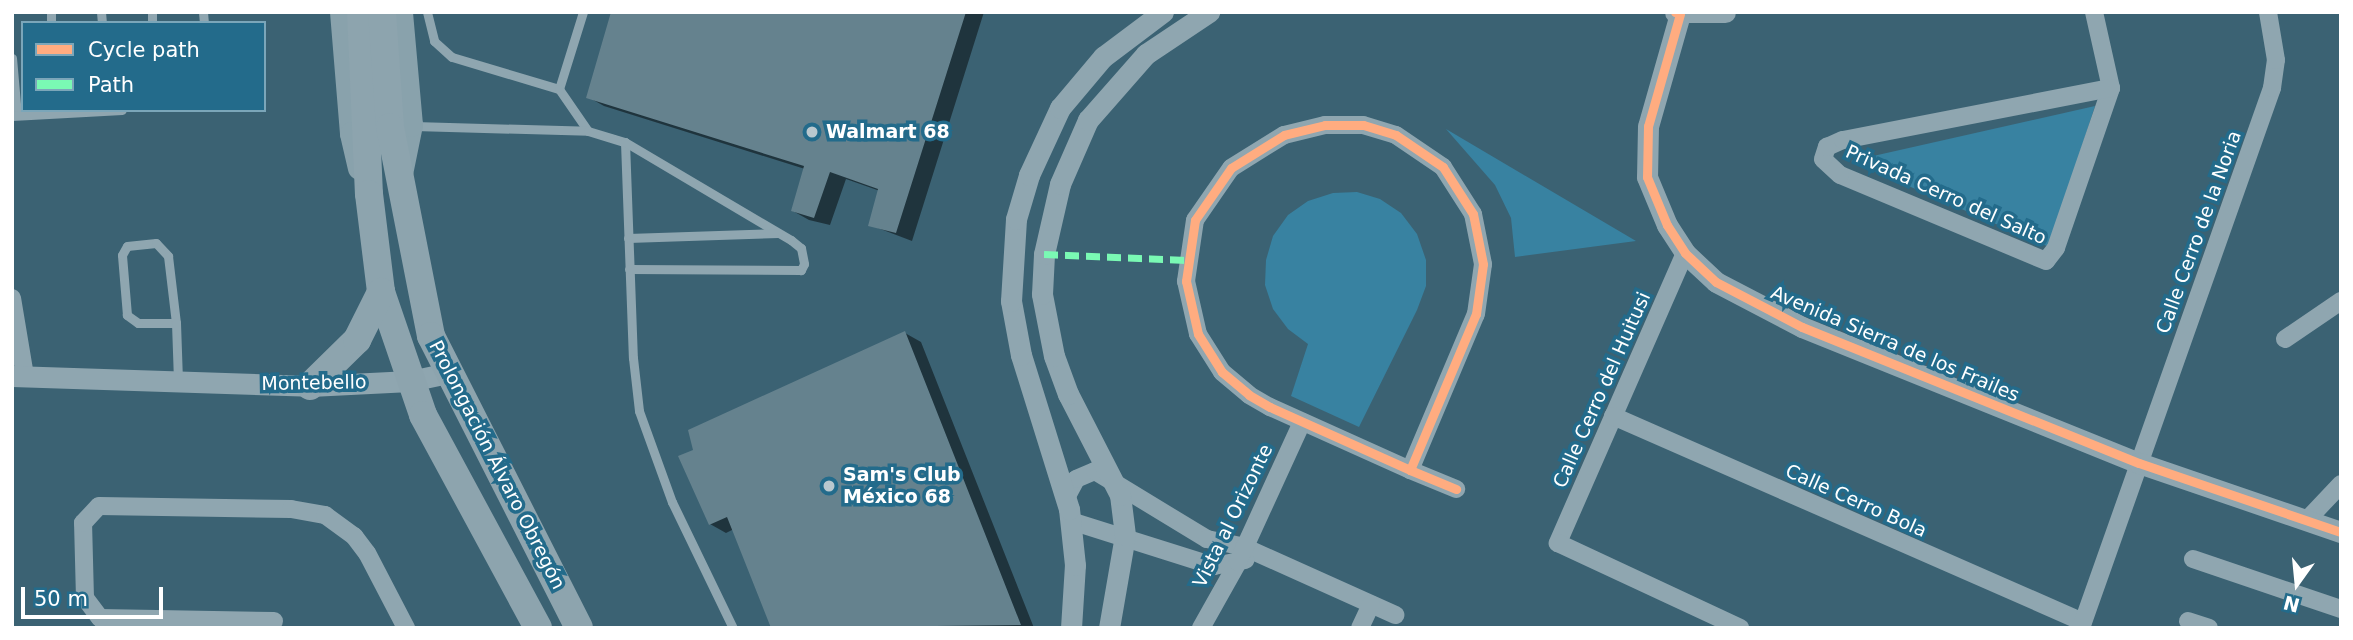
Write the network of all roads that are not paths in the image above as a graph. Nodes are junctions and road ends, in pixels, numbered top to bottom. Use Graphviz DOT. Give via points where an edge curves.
graph roads {
  1 [pos="342,12"];
  2 [pos="361,12"];
  3 [pos="382,12"];
  4 [pos="401,12"];
  5 [pos="427,12"];
  6 [pos="583,12"];
  7 [pos="1163,12"];
  8 [pos="1209,12"];
  9 [pos="1725,12"];
  10 [pos="2094,12"];
  11 [pos="2268,12"];
  12 [pos="1678,13"];
  13 [pos="12,58"];
  14 [pos="2110,88"];
  15 [pos="559,89"];
  16 [pos="59,112"];
  17 [pos="15,116"];
  18 [pos="400,126"];
  19 [pos="588,131"];
  20 [pos="625,142"];
  21 [pos="369,194"];
  22 [pos="780,233"];
  23 [pos="628,238"];
  24 [pos="1685,253"];
  25 [pos="629,269"];
  26 [pos="381,292"];
  27 [pos="12,298"];
  28 [pos="2341,301"];
  29 [pos="176,323"];
  30 [pos="2285,339"];
  31 [pos="449,373"];
  32 [pos="19,376"];
  33 [pos="178,381"];
  34 [pos="410,381"];
  35 [pos="310,386"];
  36 [pos="1613,416"];
  37 [pos="1302,422"];
  38 [pos="2139,463"];
  39 [pos="1410,470"];
  40 [pos="1115,480"];
  41 [pos="2341,484"];
  42 [pos="1455,489"];
  43 [pos="1066,498"];
  44 [pos="2306,521"];
  45 [pos="1071,522"];
  46 [pos="2341,532"];
  47 [pos="1125,535"];
  48 [pos="1241,554"];
  49 [pos="2193,559"];
  50 [pos="1371,604"];
  51 [pos="2341,609"];
  52 [pos="1395,615"];
  53 [pos="275,621"];
  54 [pos="2188,621"];
  55 [pos="2082,625"];
  56 [pos="406,628"];
  57 [pos="538,628"];
  58 [pos="579,628"];
  59 [pos="733,628"];
  60 [pos="1071,628"];
  61 [pos="1109,628"];
  62 [pos="1201,628"];
  63 [pos="1360,628"];
  64 [pos="1740,628"];
  65 [pos="2209,628"];
  1 -- 21 [label="main road, Prolongación Álvaro Obregón" via="352,134"];
  2 -- 21 [label="main road, Prolongación Álvaro Obregón"];
  3 -- 18 [label="main road, Prolongación Álvaro Obregón"];
  4 -- 18 [label="main road, Prolongación Álvaro Obregón"];
  5 -- 15 [label="lane" via="434,41 452,57"];
  6 -- 15 [label="lane"];
  7 -- 43 [label="street" via="1103,58 1060,108 1029,175 1016,219 1011,276 1015,328"];
  8 -- 40 [label="street" via="1146,54 1109,91 1074,144 1048,228 1042,294 1054,356 1078,415"];
  9 -- 12 [label="street"];
  10 -- 14 [label="street"];
  11 -- 38 [label="street, Calle Cerro de la Noria" via="2276,60 2272,88"];
  12 -- 24 [label="street, Avenida Sierra de los Frailes" via="1645,154 1655,199"];
  13 -- 17 [label="lane"];
  14 -- 14 [label="street, Privada Cerro del Salto" via="2056,248 2046,261 1840,176 1824,159 1827,147 1843,141"];
  15 -- 19 [label="lane"];
  16 -- 17 [label="lane"];
  18 -- 19 [label="lane"];
  18 -- 31 [label="main road, Prolongación Álvaro Obregón" via="401,175 428,323"];
  19 -- 20 [label="lane"];
  20 -- 22 [label="lane"];
  20 -- 23 [label="lane"];
  21 -- 26 [label="main road, Prolongación Álvaro Obregón"];
  22 -- 23 [label="lane"];
  22 -- 25 [label="lane" via="801,248 801,270"];
  23 -- 25 [label="lane"];
  24 -- 36 [label="street, Calle Cerro del Huitusi"];
  24 -- 38 [label="street, Avenida Sierra de los Frailes" via="1734,294 1791,322"];
  25 -- 59 [label="lane" via="639,411 672,502"];
  26 -- 34 [label="main road, Prolongación Álvaro Obregón"];
  26 -- 35 [label="main road" via="363,334"];
  27 -- 32 [label="street"];
  28 -- 30 [label="street"];
  29 -- 29 [label="lane" via="165,250 156,243 127,246 122,263 127,315 138,323"];
  29 -- 33 [label="lane"];
  31 -- 34 [label="street, Montebello"];
  31 -- 58 [label="main road, Prolongación Álvaro Obregón"];
  32 -- 33 [label="street, Montebello"];
  33 -- 35 [label="street, Montebello"];
  34 -- 35 [label="street, Montebello"];
  34 -- 57 [label="main road, Prolongación Álvaro Obregón" via="431,432 474,502"];
  36 -- 55 [label="street, Calle Cerro Bola"];
  36 -- 64 [label="street, Calle Cerro del Huitusi" via="1558,543"];
  37 -- 39 [label="street"];
  37 -- 39 [label="street" via="1233,384 1209,354 1187,297 1190,237 1215,184 1265,143 1325,125 1376,128 1410,143 1443,167 1465,197 1482,244 1476,314"];
  37 -- 48 [label="street, Vista al Orizonte"];
  38 -- 44 [label="street, Avenida Sierra de los Frailes"];
  38 -- 55 [label="street, Calle Cerro de la Noria"];
  39 -- 42 [label="street"];
  40 -- 43 [label="street" via="1095,471 1083,473"];
  40 -- 47 [label="street"];
  40 -- 48 [label="street" via="1146,505"];
  41 -- 44 [label="street"];
  43 -- 45 [label="street"];
  44 -- 46 [label="street, Avenida Sierra de los Frailes"];
  45 -- 47 [label="street" via="1096,532"];
  45 -- 60 [label="street" via="1075,565"];
  47 -- 48 [label="street" via="1214,566"];
  47 -- 61 [label="street"];
  48 -- 50 [label="street" via="1265,556"];
  48 -- 62 [label="street, Vista al Orizonte"];
  49 -- 51 [label="street"];
  50 -- 52 [label="street"];
  50 -- 63 [label="street"];
  53 -- 56 [label="street" via="100,618 85,598 83,523 99,506 291,509 326,515 354,536 367,554"];
  54 -- 65 [label="street"];
}
